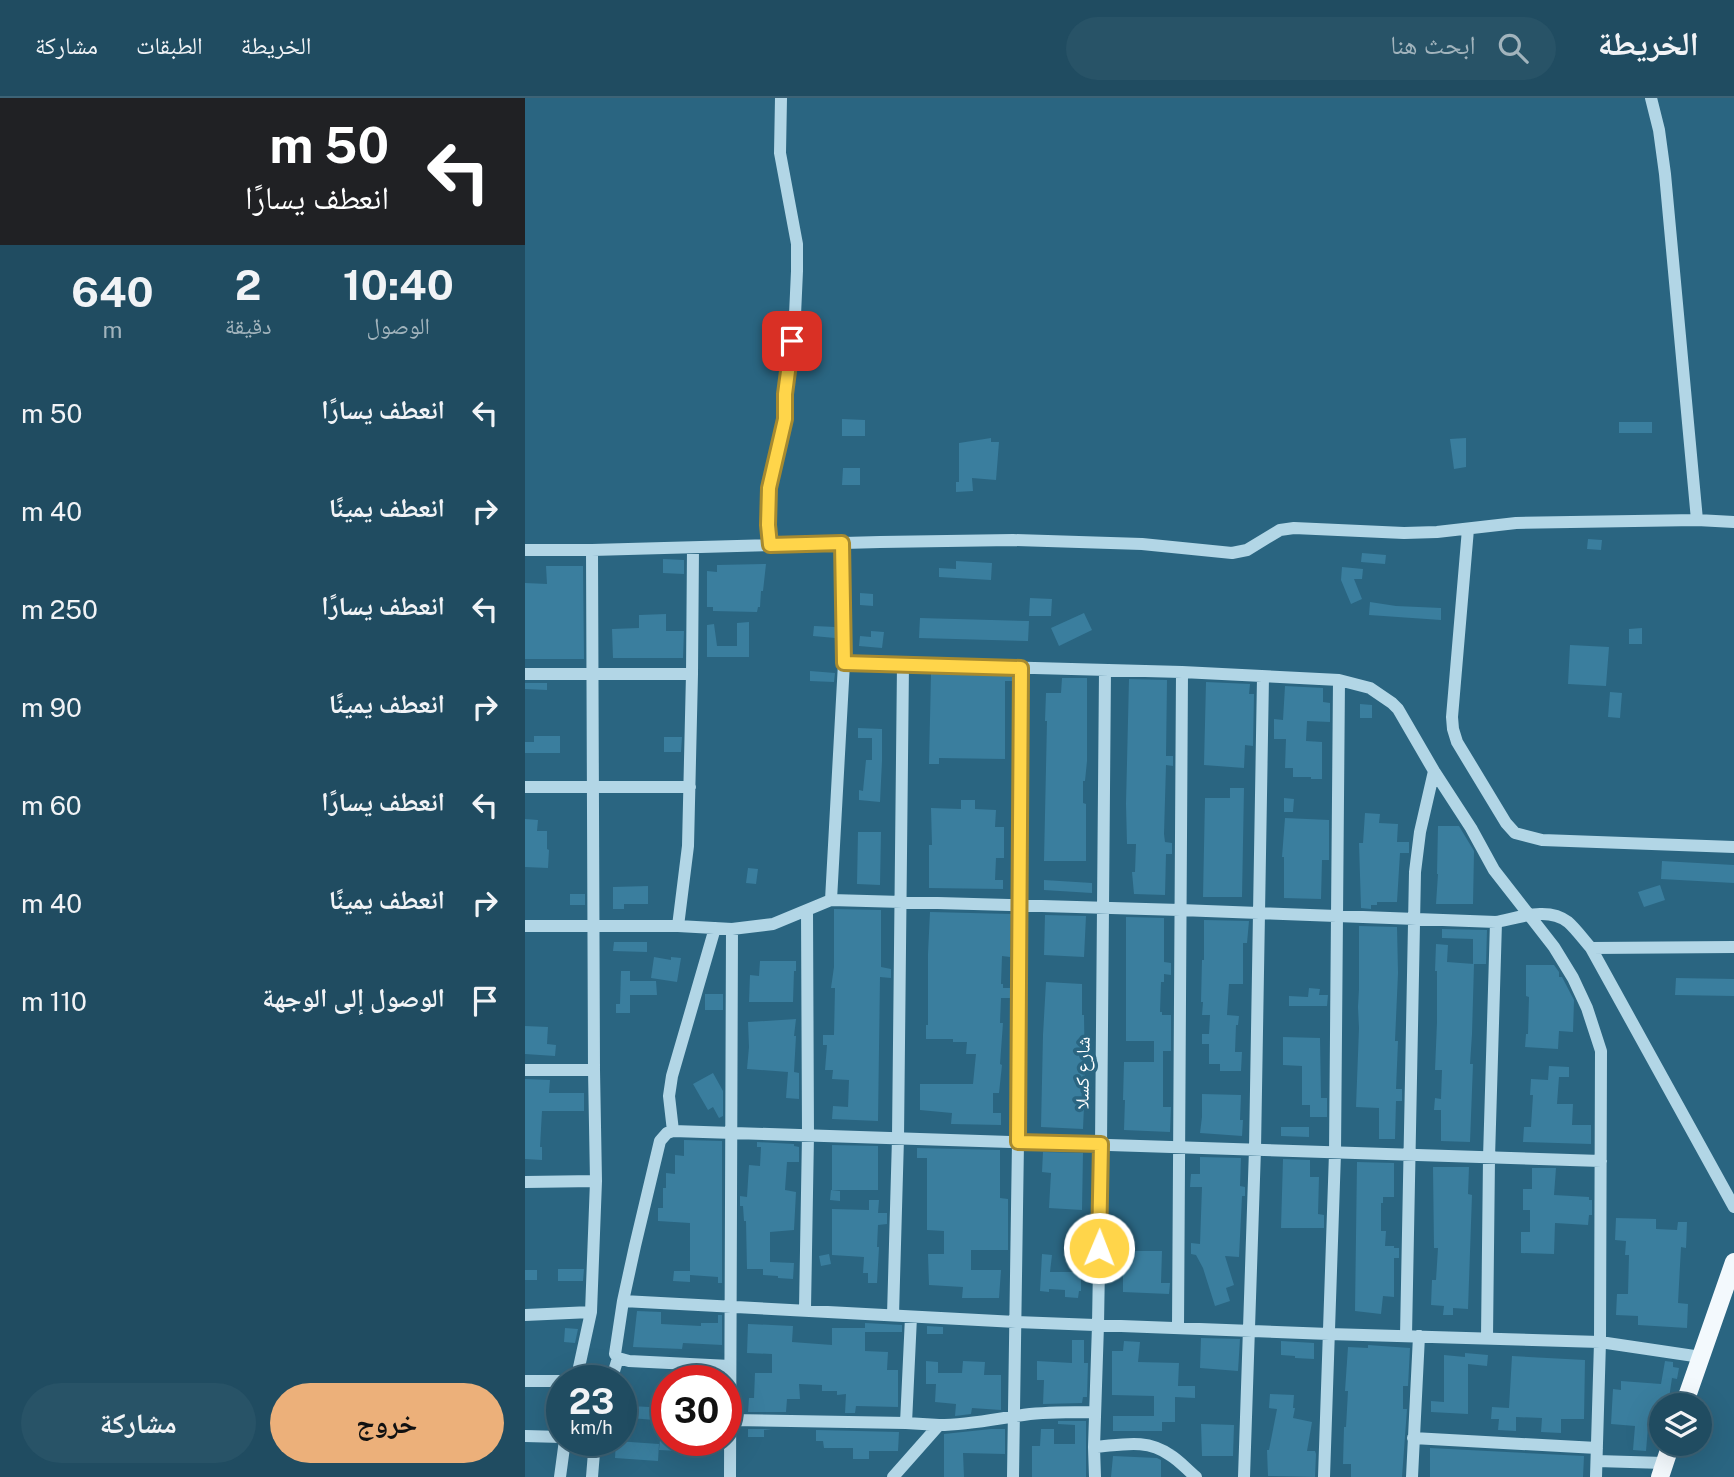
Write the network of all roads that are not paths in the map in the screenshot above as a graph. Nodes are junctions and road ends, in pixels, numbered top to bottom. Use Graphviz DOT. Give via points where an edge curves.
graph roads {
  1 [pos="781,98"];
  2 [pos="1651,98"];
  3 [pos="1697,520"];
  4 [pos="1734,522"];
  5 [pos="1468,529"];
  6 [pos="842,543"];
  7 [pos="770,545"];
  8 [pos="693,548"];
  9 [pos="525,550"];
  10 [pos="592,550"];
  11 [pos="844,663"];
  12 [pos="903,664"];
  13 [pos="1021,668"];
  14 [pos="1105,670"];
  15 [pos="1182,672"];
  16 [pos="525,674"];
  17 [pos="692,674"];
  18 [pos="592,675"];
  19 [pos="1263,677"];
  20 [pos="1339,680"];
  21 [pos="1434,771"];
  22 [pos="594,786"];
  23 [pos="525,787"];
  24 [pos="690,787"];
  25 [pos="1734,848"];
  26 [pos="831,900"];
  27 [pos="901,902"];
  28 [pos="1020,906"];
  29 [pos="1103,908"];
  30 [pos="807,910"];
  31 [pos="1180,910"];
  32 [pos="1259,913"];
  33 [pos="1531,915"];
  34 [pos="1338,916"];
  35 [pos="1415,919"];
  36 [pos="1496,922"];
  37 [pos="525,926"];
  38 [pos="594,926"];
  39 [pos="678,926"];
  40 [pos="715,928"];
  41 [pos="732,929"];
  42 [pos="1734,947"];
  43 [pos="1591,948"];
  44 [pos="525,1070"];
  45 [pos="594,1070"];
  46 [pos="673,1131"];
  47 [pos="731,1134"];
  48 [pos="808,1135"];
  49 [pos="898,1138"];
  50 [pos="1018,1142"];
  51 [pos="1101,1144"];
  52 [pos="1179,1148"];
  53 [pos="1255,1149"];
  54 [pos="1335,1153"];
  55 [pos="1409,1156"];
  56 [pos="1489,1158"];
  57 [pos="1601,1161"];
  58 [pos="596,1181"];
  59 [pos="525,1182"];
  60 [pos="1734,1207"];
  61 [pos="1734,1262"];
  62 [pos="623,1301"];
  63 [pos="732,1307"];
  64 [pos="805,1310"];
  65 [pos="591,1312"];
  66 [pos="525,1315"];
  67 [pos="893,1315"];
  68 [pos="911,1317"];
  69 [pos="1016,1322"];
  70 [pos="1098,1325"];
  71 [pos="1178,1328"];
  72 [pos="1250,1331"];
  73 [pos="1329,1334"];
  74 [pos="1413,1336"];
  75 [pos="1487,1338"];
  76 [pos="1600,1342"];
  77 [pos="1701,1357"];
  78 [pos="618,1358"];
  79 [pos="579,1365"];
  80 [pos="616,1365"];
  81 [pos="710,1365"];
  82 [pos="730,1365"];
  83 [pos="525,1381"];
  84 [pos="546,1381"];
  85 [pos="1688,1393"];
  86 [pos="1095,1412"];
  87 [pos="1014,1416"];
  88 [pos="742,1420"];
  89 [pos="906,1423"];
  90 [pos="939,1425"];
  91 [pos="525,1436"];
  92 [pos="546,1437"];
  93 [pos="1413,1438"];
  94 [pos="1094,1447"];
  95 [pos="1597,1455"];
  96 [pos="562,1456"];
  97 [pos="593,1456"];
  98 [pos="730,1456"];
  99 [pos="1662,1470"];
  100 [pos="560,1477"];
  101 [pos="591,1477"];
  102 [pos="730,1477"];
  103 [pos="893,1477"];
  104 [pos="1013,1477"];
  105 [pos="1095,1477"];
  106 [pos="1196,1477"];
  107 [pos="1244,1477"];
  108 [pos="1324,1477"];
  109 [pos="1412,1477"];
  110 [pos="1597,1477"];
  1 -- 7 [label="street" via="780,153 797,244 797,271 785,419 769,488"];
  2 -- 3 [label="street" via="1665,174"];
  3 -- 4 [label="street"];
  3 -- 5 [label="street" via="1516,523"];
  5 -- 6 [label="street" via="1404,533 1294,528 1232,553 1142,544 1013,540"];
  5 -- 25 [label="street" via="1453,729 1506,823 1515,833 1542,840"];
  6 -- 7 [label="street"];
  6 -- 11 [label="street"];
  7 -- 8 [label="street"];
  8 -- 10 [label="street"];
  8 -- 17 [label="street"];
  9 -- 10 [label="street"];
  10 -- 18 [label="street"];
  11 -- 12 [label="street"];
  11 -- 26 [label="street"];
  12 -- 13 [label="street"];
  12 -- 27 [label="street"];
  13 -- 14 [label="street"];
  13 -- 28 [label="street"];
  14 -- 15 [label="street"];
  14 -- 29 [label="street, شارع كسلا"];
  15 -- 19 [label="street"];
  15 -- 31 [label="street"];
  16 -- 18 [label="street"];
  17 -- 18 [label="street"];
  17 -- 24 [label="street"];
  18 -- 22 [label="street"];
  19 -- 20 [label="street"];
  19 -- 32 [label="street"];
  20 -- 21 [label="street" via="1370,688 1392,703"];
  20 -- 34 [label="street"];
  21 -- 33 [label="street" via="1494,870"];
  21 -- 35 [label="street" via="1418,845"];
  22 -- 23 [label="street"];
  22 -- 24 [label="street"];
  22 -- 38 [label="street"];
  24 -- 39 [label="street"];
  26 -- 27 [label="street"];
  26 -- 30 [label="street"];
  27 -- 28 [label="street"];
  27 -- 49 [label="street"];
  28 -- 29 [label="street"];
  28 -- 50 [label="street"];
  29 -- 31 [label="street"];
  29 -- 51 [label="street, شارع كسلا"];
  30 -- 41 [label="street" via="773,924"];
  30 -- 48 [label="street"];
  31 -- 32 [label="street"];
  31 -- 52 [label="street"];
  32 -- 34 [label="street"];
  32 -- 53 [label="street"];
  33 -- 36 [label="street"];
  33 -- 43 [label="street" via="1560,917"];
  33 -- 57 [label="street" via="1573,978 1600,1044"];
  34 -- 35 [label="street"];
  34 -- 54 [label="street"];
  35 -- 36 [label="street"];
  35 -- 55 [label="street"];
  36 -- 56 [label="street"];
  37 -- 38 [label="street"];
  38 -- 39 [label="street"];
  38 -- 45 [label="street"];
  39 -- 40 [label="street"];
  40 -- 41 [label="street"];
  40 -- 46 [label="street" via="672,1076"];
  41 -- 47 [label="street"];
  42 -- 43 [label="street"];
  43 -- 60 [label="street"];
  44 -- 45 [label="street"];
  45 -- 58 [label="street"];
  46 -- 47 [label="street"];
  46 -- 62 [label="street" via="660,1141"];
  47 -- 48 [label="street"];
  47 -- 63 [label="street"];
  48 -- 49 [label="street"];
  48 -- 64 [label="street"];
  49 -- 50 [label="street"];
  49 -- 67 [label="street"];
  50 -- 51 [label="street"];
  50 -- 69 [label="street"];
  51 -- 52 [label="street"];
  51 -- 70 [label="street, شارع كسلا"];
  52 -- 53 [label="street"];
  52 -- 71 [label="street"];
  53 -- 54 [label="street"];
  53 -- 72 [label="street"];
  54 -- 55 [label="street"];
  54 -- 73 [label="street"];
  55 -- 56 [label="street"];
  55 -- 74 [label="street"];
  56 -- 57 [label="street"];
  56 -- 75 [label="street"];
  57 -- 76 [label="street"];
  58 -- 59 [label="street"];
  58 -- 65 [label="street"];
  61 -- 77 [label="main road"];
  62 -- 63 [label="street"];
  62 -- 78 [label="street"];
  63 -- 64 [label="street"];
  63 -- 82 [label="street"];
  64 -- 67 [label="street"];
  65 -- 66 [label="street"];
  65 -- 79 [label="street"];
  67 -- 68 [label="street"];
  68 -- 69 [label="street"];
  68 -- 89 [label="street"];
  69 -- 70 [label="street"];
  69 -- 87 [label="street"];
  70 -- 71 [label="street"];
  70 -- 86 [label="street, شارع كسلا"];
  71 -- 72 [label="street"];
  72 -- 73 [label="street"];
  72 -- 107 [label="street"];
  73 -- 74 [label="street"];
  73 -- 108 [label="street"];
  74 -- 75 [label="street"];
  74 -- 93 [label="street"];
  75 -- 76 [label="street"];
  76 -- 77 [label="street"];
  76 -- 95 [label="street"];
  77 -- 85 [label="main road"];
  78 -- 80 [label="street"];
  78 -- 81 [label="street"];
  83 -- 84 [label="street"];
  86 -- 87 [label="street"];
  86 -- 94 [label="street, شارع كسلا"];
  87 -- 90 [label="street"];
  87 -- 104 [label="street"];
  88 -- 89 [label="street"];
  89 -- 90 [label="street"];
  90 -- 103 [label="street"];
  91 -- 92 [label="street"];
  93 -- 95 [label="street"];
  93 -- 109 [label="street"];
  94 -- 105 [label="street, شارع كسلا"];
  94 -- 106 [label="street" via="1142,1443 1159,1448"];
  95 -- 99 [label="street"];
  95 -- 110 [label="street"];
  96 -- 100 [label="street"];
  97 -- 101 [label="street"];
  98 -- 102 [label="street"];
}
